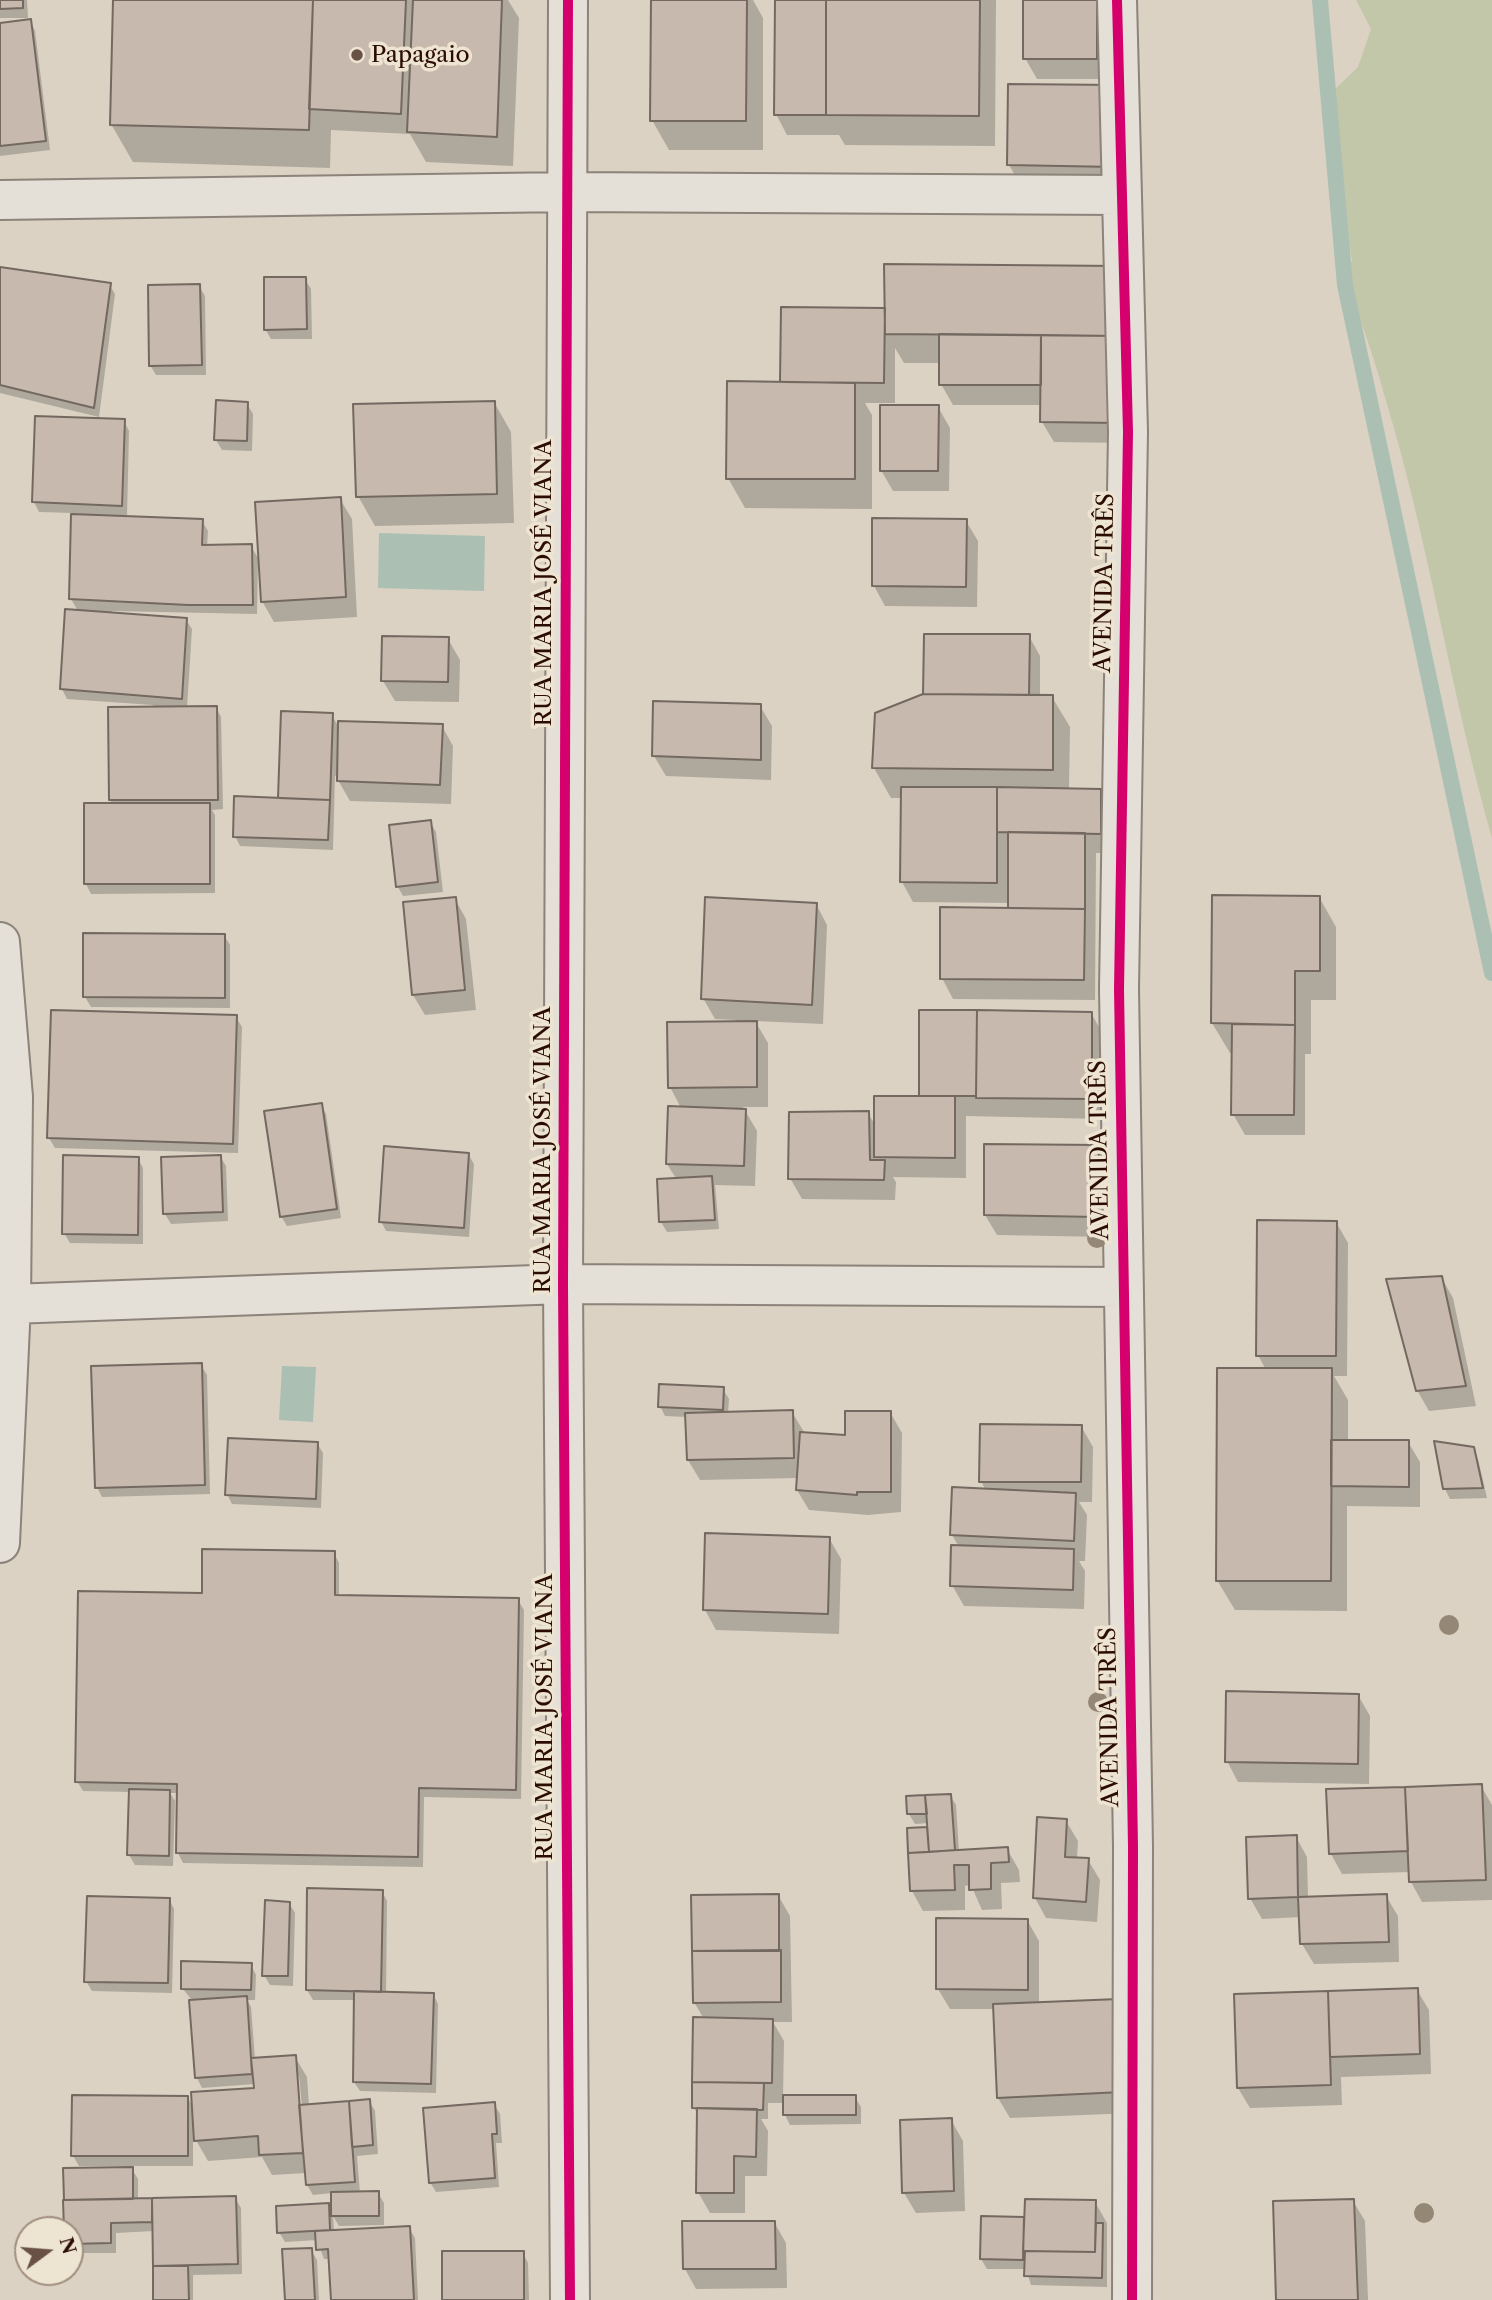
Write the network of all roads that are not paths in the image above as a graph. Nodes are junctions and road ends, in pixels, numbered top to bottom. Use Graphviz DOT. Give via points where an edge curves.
graph roads {
  1 [pos="568,0"];
  2 [pos="1117,0"];
  3 [pos="567,192"];
  4 [pos="1120,195"];
  5 [pos="0,200"];
  6 [pos="0,942"];
  7 [pos="563,1284"];
  8 [pos="1123,1287"];
  9 [pos="11,1304"];
  10 [pos="0,1543"];
  11 [pos="570,2300"];
  12 [pos="1132,2300"];
  1 -- 3 [label="street, RUA MARIA JOSÉ VIANA"];
  2 -- 4 [label="street, AVENIDA TRÊS"];
  3 -- 4 [label="street"];
  3 -- 5 [label="street"];
  3 -- 7 [label="street, RUA MARIA JOSÉ VIANA"];
  4 -- 8 [label="street, AVENIDA TRÊS" via="1128,432 1119,989"];
  6 -- 9 [label="street" via="13,1097"];
  7 -- 8 [label="street"];
  7 -- 9 [label="street"];
  7 -- 11 [label="street, RUA MARIA JOSÉ VIANA"];
  8 -- 12 [label="street, AVENIDA TRÊS" via="1133,1847"];
  9 -- 10 [label="street"];
}
